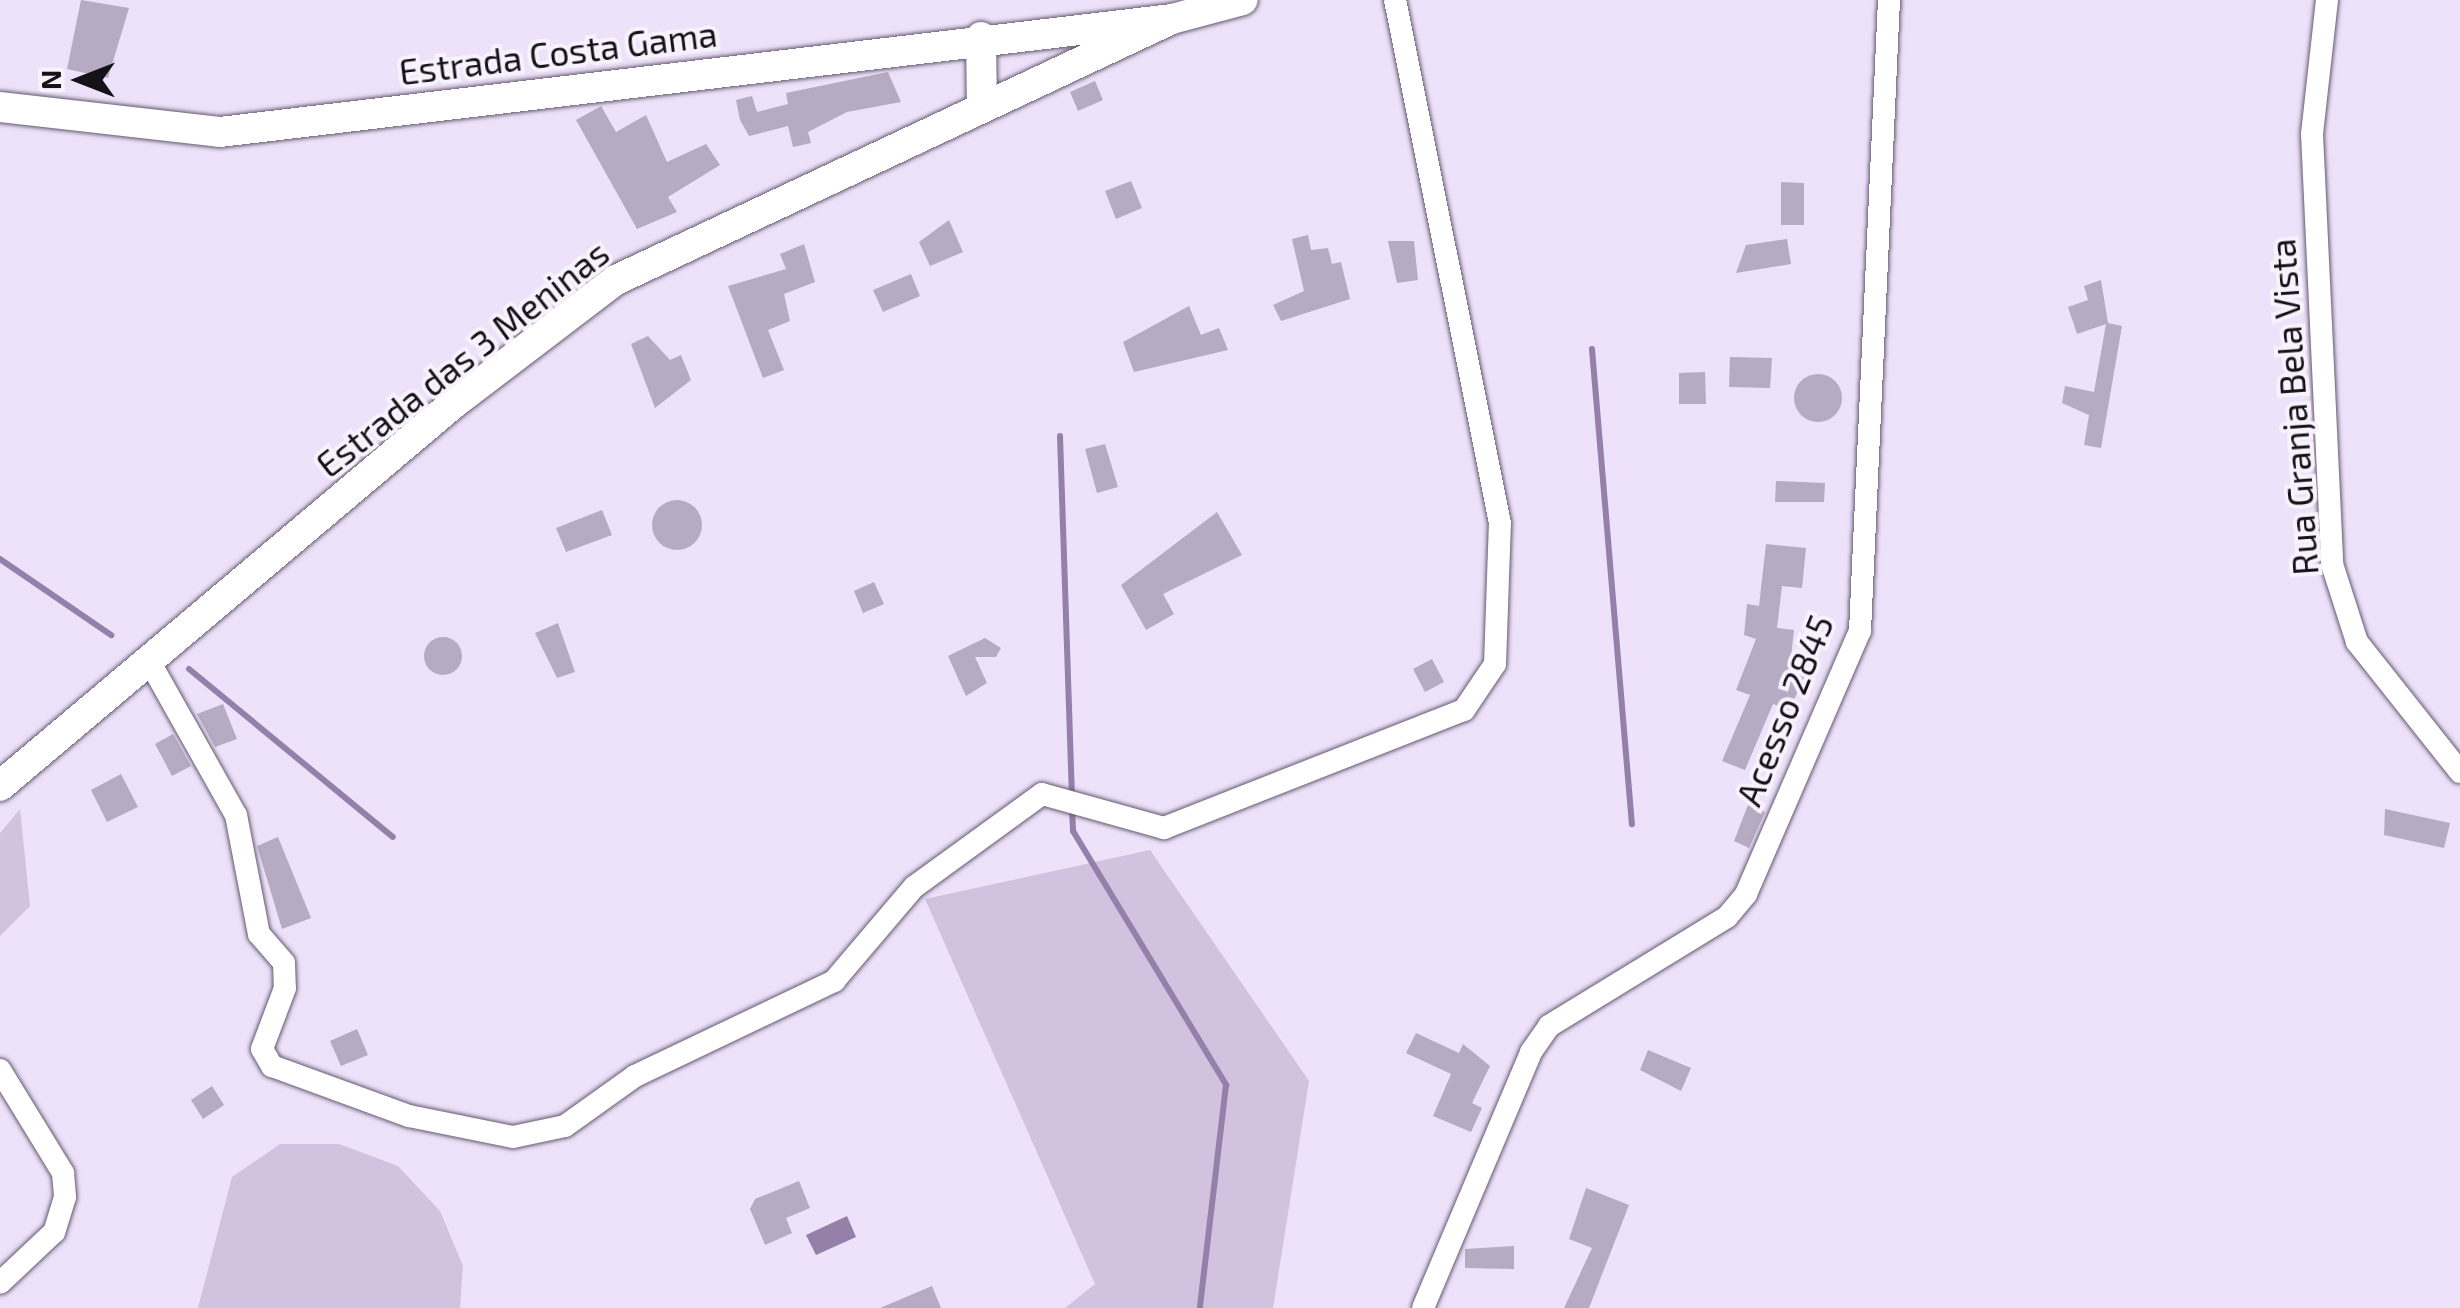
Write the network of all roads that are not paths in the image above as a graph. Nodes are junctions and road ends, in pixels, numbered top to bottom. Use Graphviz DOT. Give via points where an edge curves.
graph roads {
  1 [pos="1243,0"];
  2 [pos="1395,0"];
  3 [pos="1889,0"];
  4 [pos="2327,0"];
  5 [pos="1172,19"];
  6 [pos="981,37"];
  7 [pos="982,105"];
  8 [pos="0,107"];
  9 [pos="148,659"];
  10 [pos="65,732"];
  11 [pos="2460,772"];
  12 [pos="0,786"];
  13 [pos="0,813"];
  14 [pos="0,1070"];
  15 [pos="0,1283"];
  16 [pos="1423,1308"];
  1 -- 5 [label="main road, Estrada Costa Gama"];
  2 -- 9 [label="street" via="1500,523 1495,664 1464,710 1192,822 1137,824 1085,800 1042,794 914,888 834,981 635,1076 565,1126 512,1137 409,1116 272,1066 262,1049 285,988 284,963 259,934 236,815"];
  3 -- 16 [label="street, Acesso 2845" via="1860,631 1746,894 1727,917 1549,1026 1532,1052"];
  4 -- 11 [label="street, Rua Granja Bela Vista" via="2312,134 2332,564 2357,642"];
  5 -- 6 [label="main road, Estrada Costa Gama"];
  5 -- 7 [label="main road, Estrada das 3 Meninas"];
  6 -- 7 [label="main road"];
  6 -- 8 [label="main road, Estrada Costa Gama" via="220,132"];
  7 -- 9 [label="main road, Estrada das 3 Meninas" via="616,280"];
  9 -- 10 [label="main road, Estrada das 3 Meninas"];
  10 -- 12 [label="main road, Estrada das 3 Meninas"];
  10 -- 13 [label="main road, Estrada das 3 Meninas"];
  14 -- 15 [label="street" via="62,1174 66,1197 54,1232"];
}
